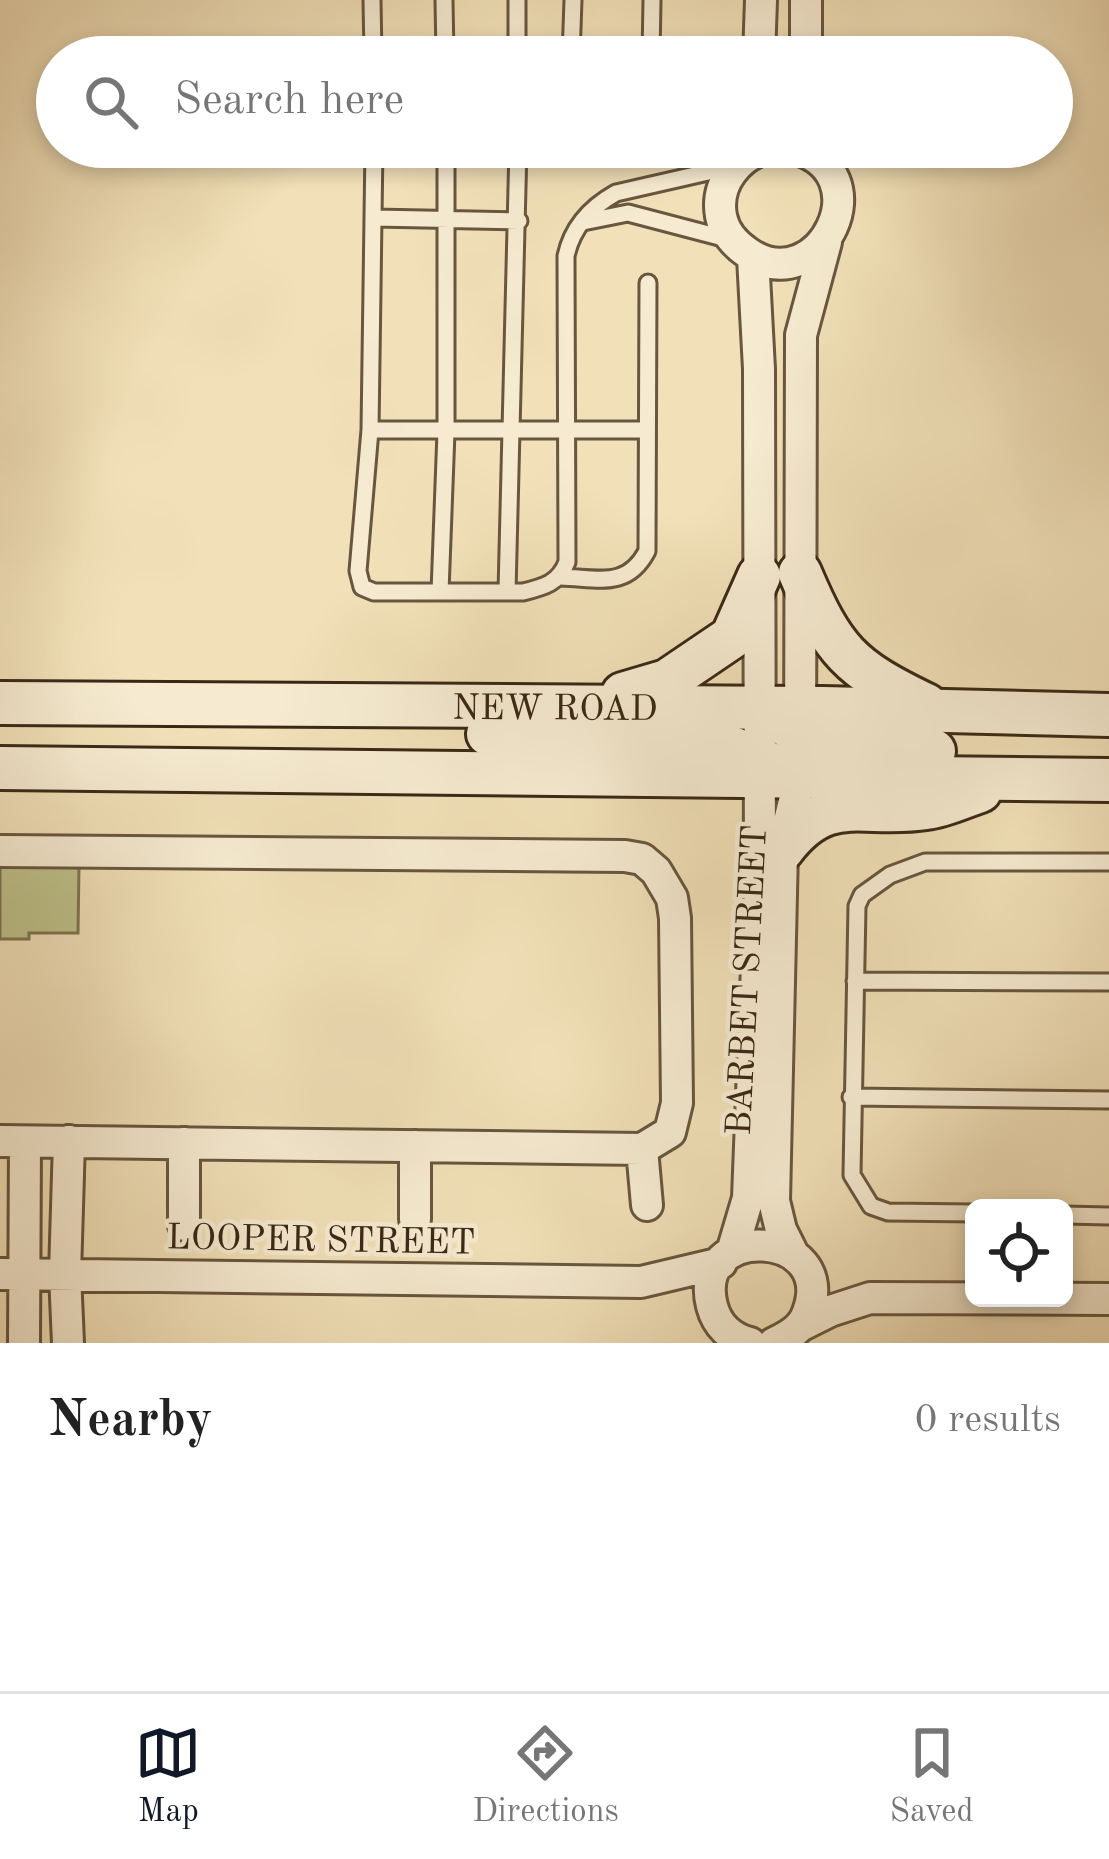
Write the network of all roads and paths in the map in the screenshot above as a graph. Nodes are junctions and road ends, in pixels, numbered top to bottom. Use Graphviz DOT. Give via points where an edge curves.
graph roads {
  1 [pos="372,0"];
  2 [pos="444,0"];
  3 [pos="517,0"];
  4 [pos="573,0"];
  5 [pos="652,0"];
  6 [pos="761,0"];
  7 [pos="806,0"];
  8 [pos="373,36"];
  9 [pos="445,36"];
  10 [pos="517,36"];
  11 [pos="572,36"];
  12 [pos="651,36"];
  13 [pos="760,36"];
  14 [pos="806,36"];
  15 [pos="374,168"];
  16 [pos="446,168"];
  17 [pos="518,168"];
  18 [pos="702,168"];
  19 [pos="740,168"];
  20 [pos="827,168"];
  21 [pos="375,218"];
  22 [pos="446,220"];
  23 [pos="519,221"];
  24 [pos="583,222"];
  25 [pos="826,242"];
  26 [pos="743,249"];
  27 [pos="647,283"];
  28 [pos="566,429"];
  29 [pos="370,430"];
  30 [pos="512,430"];
  31 [pos="645,430"];
  32 [pos="446,432"];
  33 [pos="779,574"];
  34 [pos="561,577"];
  35 [pos="440,592"];
  36 [pos="507,592"];
  37 [pos="0,703"];
  38 [pos="341,705"];
  39 [pos="581,706"];
  40 [pos="938,711"];
  41 [pos="1109,715"];
  42 [pos="786,716"];
  43 [pos="1109,760"];
  44 [pos="0,768"];
  45 [pos="773,771"];
  46 [pos="1015,780"];
  47 [pos="1109,780"];
  48 [pos="782,850"];
  49 [pos="0,851"];
  50 [pos="1109,862"];
  51 [pos="855,981"];
  52 [pos="1109,982"];
  53 [pos="851,1097"];
  54 [pos="1109,1100"];
  55 [pos="12,1141"];
  56 [pos="69,1141"];
  57 [pos="184,1143"];
  58 [pos="415,1146"];
  59 [pos="642,1149"];
  60 [pos="647,1205"];
  61 [pos="965,1213"];
  62 [pos="1073,1215"];
  63 [pos="1109,1216"];
  64 [pos="415,1219"];
  65 [pos="184,1225"];
  66 [pos="726,1257"];
  67 [pos="798,1260"];
  68 [pos="12,1274"];
  69 [pos="65,1274"];
  70 [pos="641,1282"];
  71 [pos="870,1298"];
  72 [pos="1109,1299"];
  73 [pos="732,1335"];
  74 [pos="787,1337"];
  75 [pos="24,1343"];
  76 [pos="68,1343"];
  1 -- 8 [label="lane"];
  2 -- 9 [label="lane"];
  3 -- 10 [label="lane"];
  4 -- 11 [label="lane"];
  5 -- 12 [label="lane"];
  6 -- 13 [label="street"];
  7 -- 14 [label="street"];
  15 -- 21 [label="lane"];
  16 -- 22 [label="lane"];
  17 -- 23 [label="lane"];
  18 -- 24 [label="lane" via="616,193"];
  19 -- 26 [label="street" via="722,190 721,217"];
  20 -- 25 [label="street" via="838,218"];
  21 -- 22 [label="lane"];
  21 -- 29 [label="lane"];
  22 -- 23 [label="lane"];
  22 -- 32 [label="lane"];
  23 -- 30 [label="lane"];
  24 -- 26 [label="lane" via="645,215"];
  24 -- 28 [label="lane" via="566,256"];
  25 -- 26 [label="street" via="805,258 779,263"];
  25 -- 33 [label="street" via="802,335"];
  26 -- 33 [label="street" via="758,313"];
  27 -- 31 [label="lane"];
  28 -- 30 [label="lane"];
  28 -- 31 [label="lane"];
  28 -- 34 [label="lane"];
  29 -- 32 [label="lane"];
  29 -- 35 [label="lane" via="362,587"];
  30 -- 32 [label="lane"];
  30 -- 36 [label="lane"];
  31 -- 34 [label="lane" via="647,550 637,570 622,578"];
  32 -- 35 [label="lane"];
  33 -- 39 [label="main road" via="732,637 694,666 667,682"];
  33 -- 40 [label="main road" via="846,658"];
  33 -- 42 [label="street"];
  34 -- 36 [label="lane"];
  35 -- 36 [label="lane"];
  37 -- 38 [label="main road, NEW ROAD"];
  38 -- 39 [label="main road, NEW ROAD"];
  38 -- 45 [label="main road" via="415,729 720,743"];
  39 -- 42 [label="main road, NEW ROAD"];
  40 -- 41 [label="main road, NEW ROAD"];
  40 -- 42 [label="main road, NEW ROAD"];
  42 -- 43 [label="main road" via="836,746"];
  42 -- 45 [label="street, BARBET STREET"];
  42 -- 45 [label="street, BARBET STREET"];
  44 -- 45 [label="main road, NEW ROAD"];
  45 -- 46 [label="main road, NEW ROAD"];
  45 -- 48 [label="street, BARBET STREET"];
  45 -- 66 [label="street, BARBET STREET" via="760,888 748,1198"];
  46 -- 47 [label="main road, NEW ROAD"];
  46 -- 48 [label="main road" via="927,808 828,811 802,824"];
  48 -- 67 [label="street, BARBET STREET" via="774,1201"];
  49 -- 59 [label="street" via="642,860 664,882 675,918 676,1079 670,1132"];
  50 -- 51 [label="lane" via="906,866 857,907"];
  51 -- 52 [label="lane"];
  51 -- 53 [label="lane"];
  53 -- 54 [label="lane"];
  53 -- 61 [label="lane" via="852,1174 871,1206"];
  55 -- 56 [label="street"];
  55 -- 68 [label="street"];
  56 -- 57 [label="street"];
  56 -- 69 [label="street"];
  57 -- 58 [label="street"];
  57 -- 65 [label="street"];
  58 -- 59 [label="street"];
  58 -- 64 [label="street"];
  59 -- 60 [label="street"];
  62 -- 63 [label="lane"];
  66 -- 67 [label="street, LOOPER STREET" via="763,1243"];
  66 -- 70 [label="street, LOOPER STREET"];
  66 -- 73 [label="street, BARBET STREET" via="710,1292"];
  67 -- 71 [label="street"];
  67 -- 74 [label="street" via="812,1297"];
  68 -- 69 [label="street, LOOPER STREET"];
  68 -- 75 [label="street"];
  69 -- 70 [label="street, LOOPER STREET"];
  69 -- 76 [label="street"];
  70 -- 73 [label="street, LOOPER STREET" via="678,1293"];
  71 -- 72 [label="street"];
  71 -- 74 [label="street" via="830,1310"];
}
